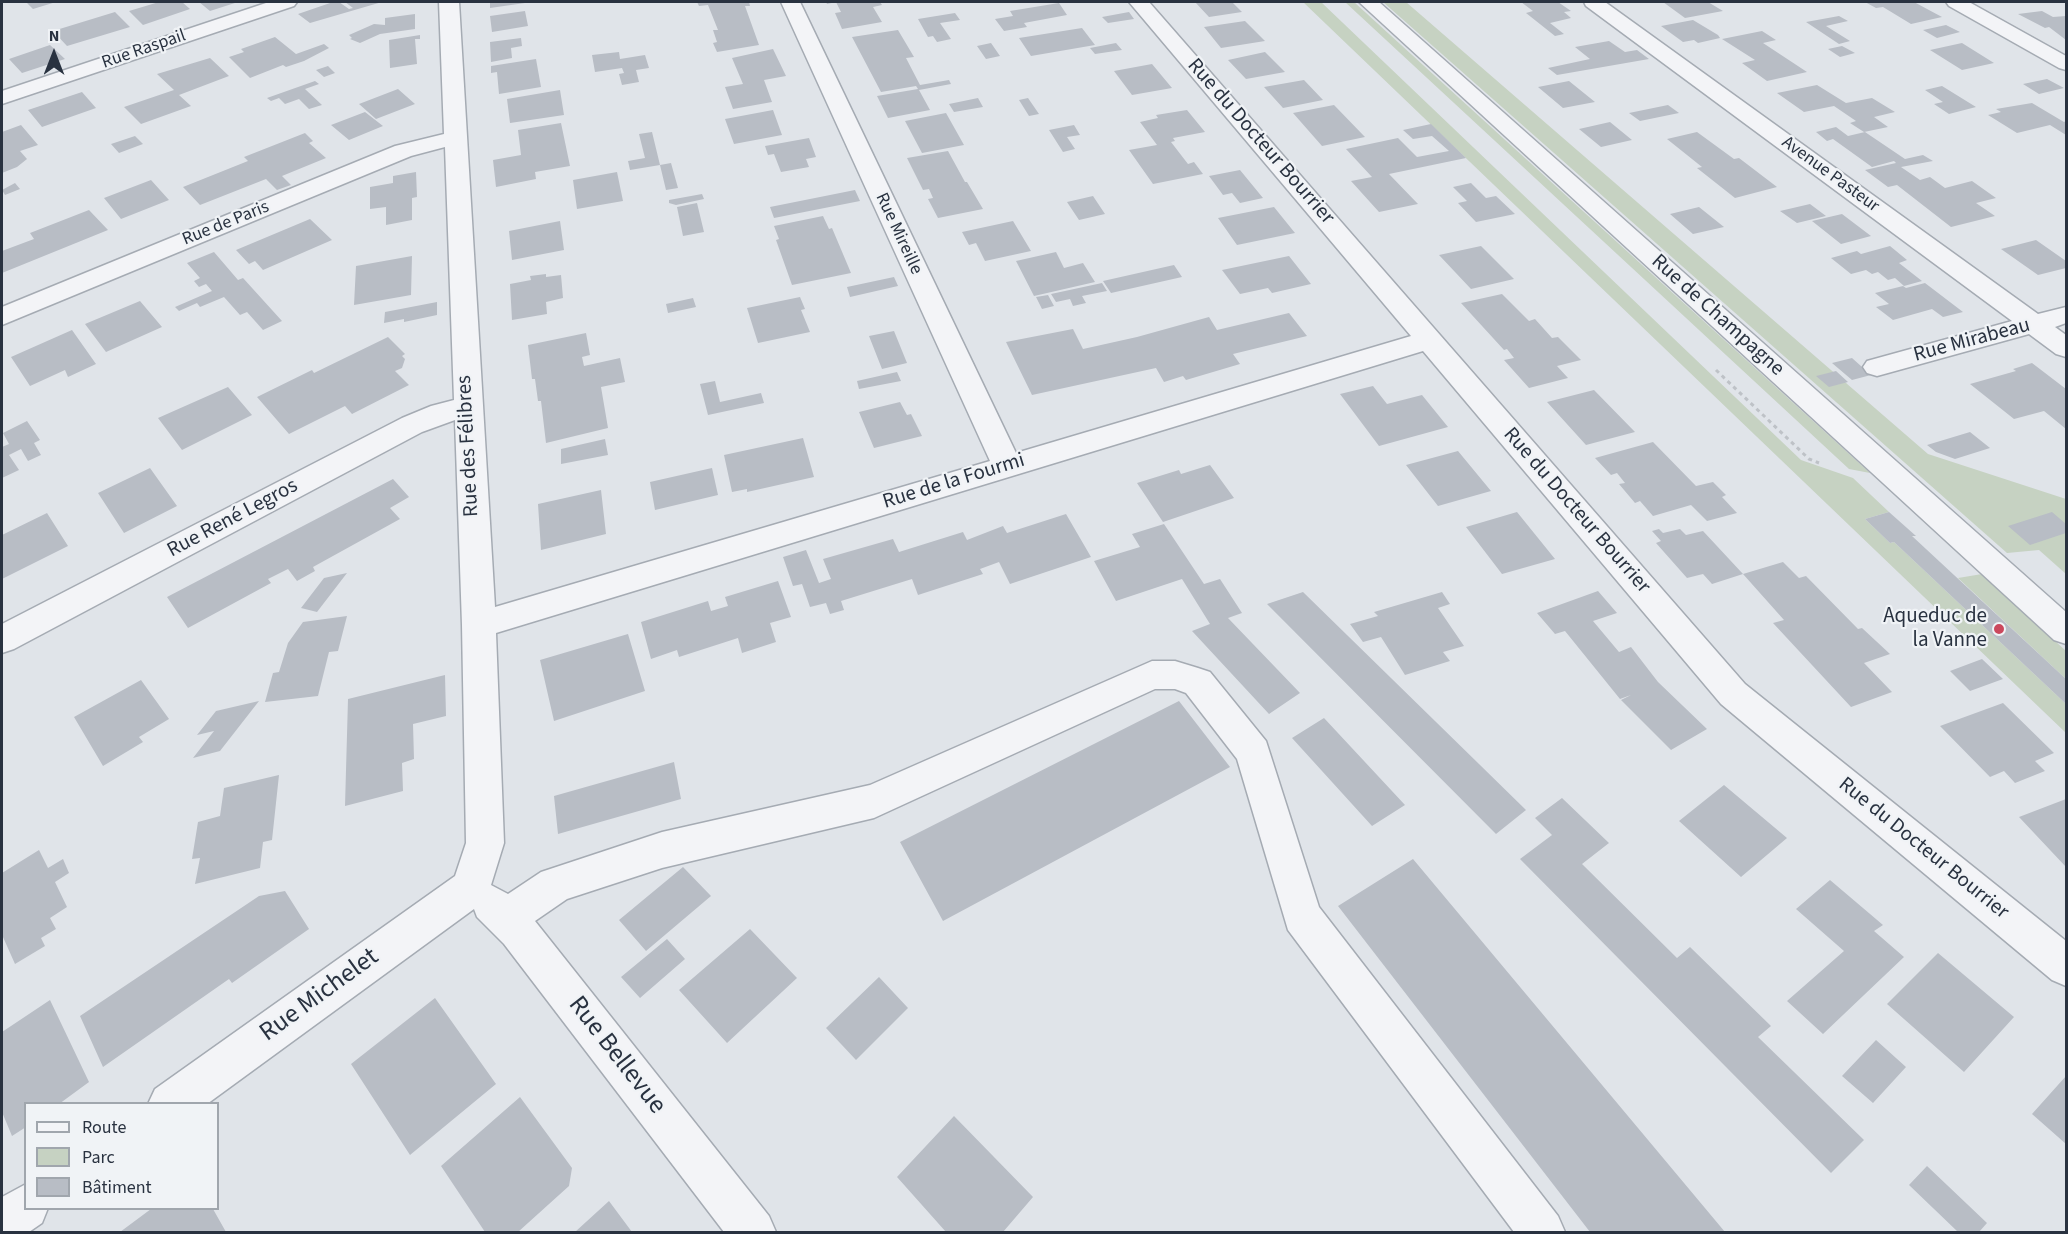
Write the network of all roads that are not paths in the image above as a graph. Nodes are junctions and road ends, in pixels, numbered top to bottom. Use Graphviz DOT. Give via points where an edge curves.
graph roads {
  1 [pos="287,2"];
  2 [pos="449,2"];
  3 [pos="790,2"];
  4 [pos="1139,2"];
  5 [pos="1368,2"];
  6 [pos="1593,2"];
  7 [pos="1956,2"];
  8 [pos="2067,64"];
  9 [pos="2,98"];
  10 [pos="454,138"];
  11 [pos="2067,315"];
  12 [pos="2,316"];
  13 [pos="2035,324"];
  14 [pos="1429,340"];
  15 [pos="2067,348"];
  16 [pos="1877,367"];
  17 [pos="467,407"];
  18 [pos="1007,466"];
  19 [pos="478,625"];
  20 [pos="2067,631"];
  21 [pos="2,639"];
  22 [pos="471,888"];
  23 [pos="507,917"];
  24 [pos="2067,966"];
  25 [pos="173,1102"];
  26 [pos="24,1208"];
  27 [pos="2,1224"];
  28 [pos="753,1233"];
  29 [pos="1542,1233"];
  1 -- 9 [label="street, Rue Raspail"];
  2 -- 10 [label="street, Rue des Félibres"];
  3 -- 18 [label="street, Rue Mireille"];
  4 -- 14 [label="street, Rue du Docteur Bourrier"];
  5 -- 20 [label="street, Rue de Champagne"];
  6 -- 13 [label="street, Avenue Pasteur"];
  7 -- 8 [label="street"];
  10 -- 12 [label="street, Rue de Paris" via="403,151"];
  10 -- 17 [label="street, Rue des Félibres"];
  11 -- 13 [label="street, Rue Mirabeau"];
  13 -- 15 [label="street, Avenue Pasteur"];
  13 -- 16 [label="street, Rue Mirabeau"];
  14 -- 18 [label="street, Rue de la Fourmi"];
  14 -- 24 [label="street, Rue du Docteur Bourrier" via="1733,694"];
  17 -- 19 [label="street, Rue des Félibres"];
  17 -- 21 [label="street, Rue René Legros" via="412,425"];
  18 -- 19 [label="street, Rue de la Fourmi"];
  19 -- 22 [label="street, Rue des Félibres" via="485,843"];
  22 -- 23 [label="street, Rue Bellevue"];
  22 -- 25 [label="street, Rue Michelet"];
  23 -- 28 [label="street, Rue Bellevue"];
  23 -- 29 [label="street" via="555,885 662,850 874,801 1152,675 1174,675 1198,682 1253,752 1302,917"];
  26 -- 27 [label="street"];
}
